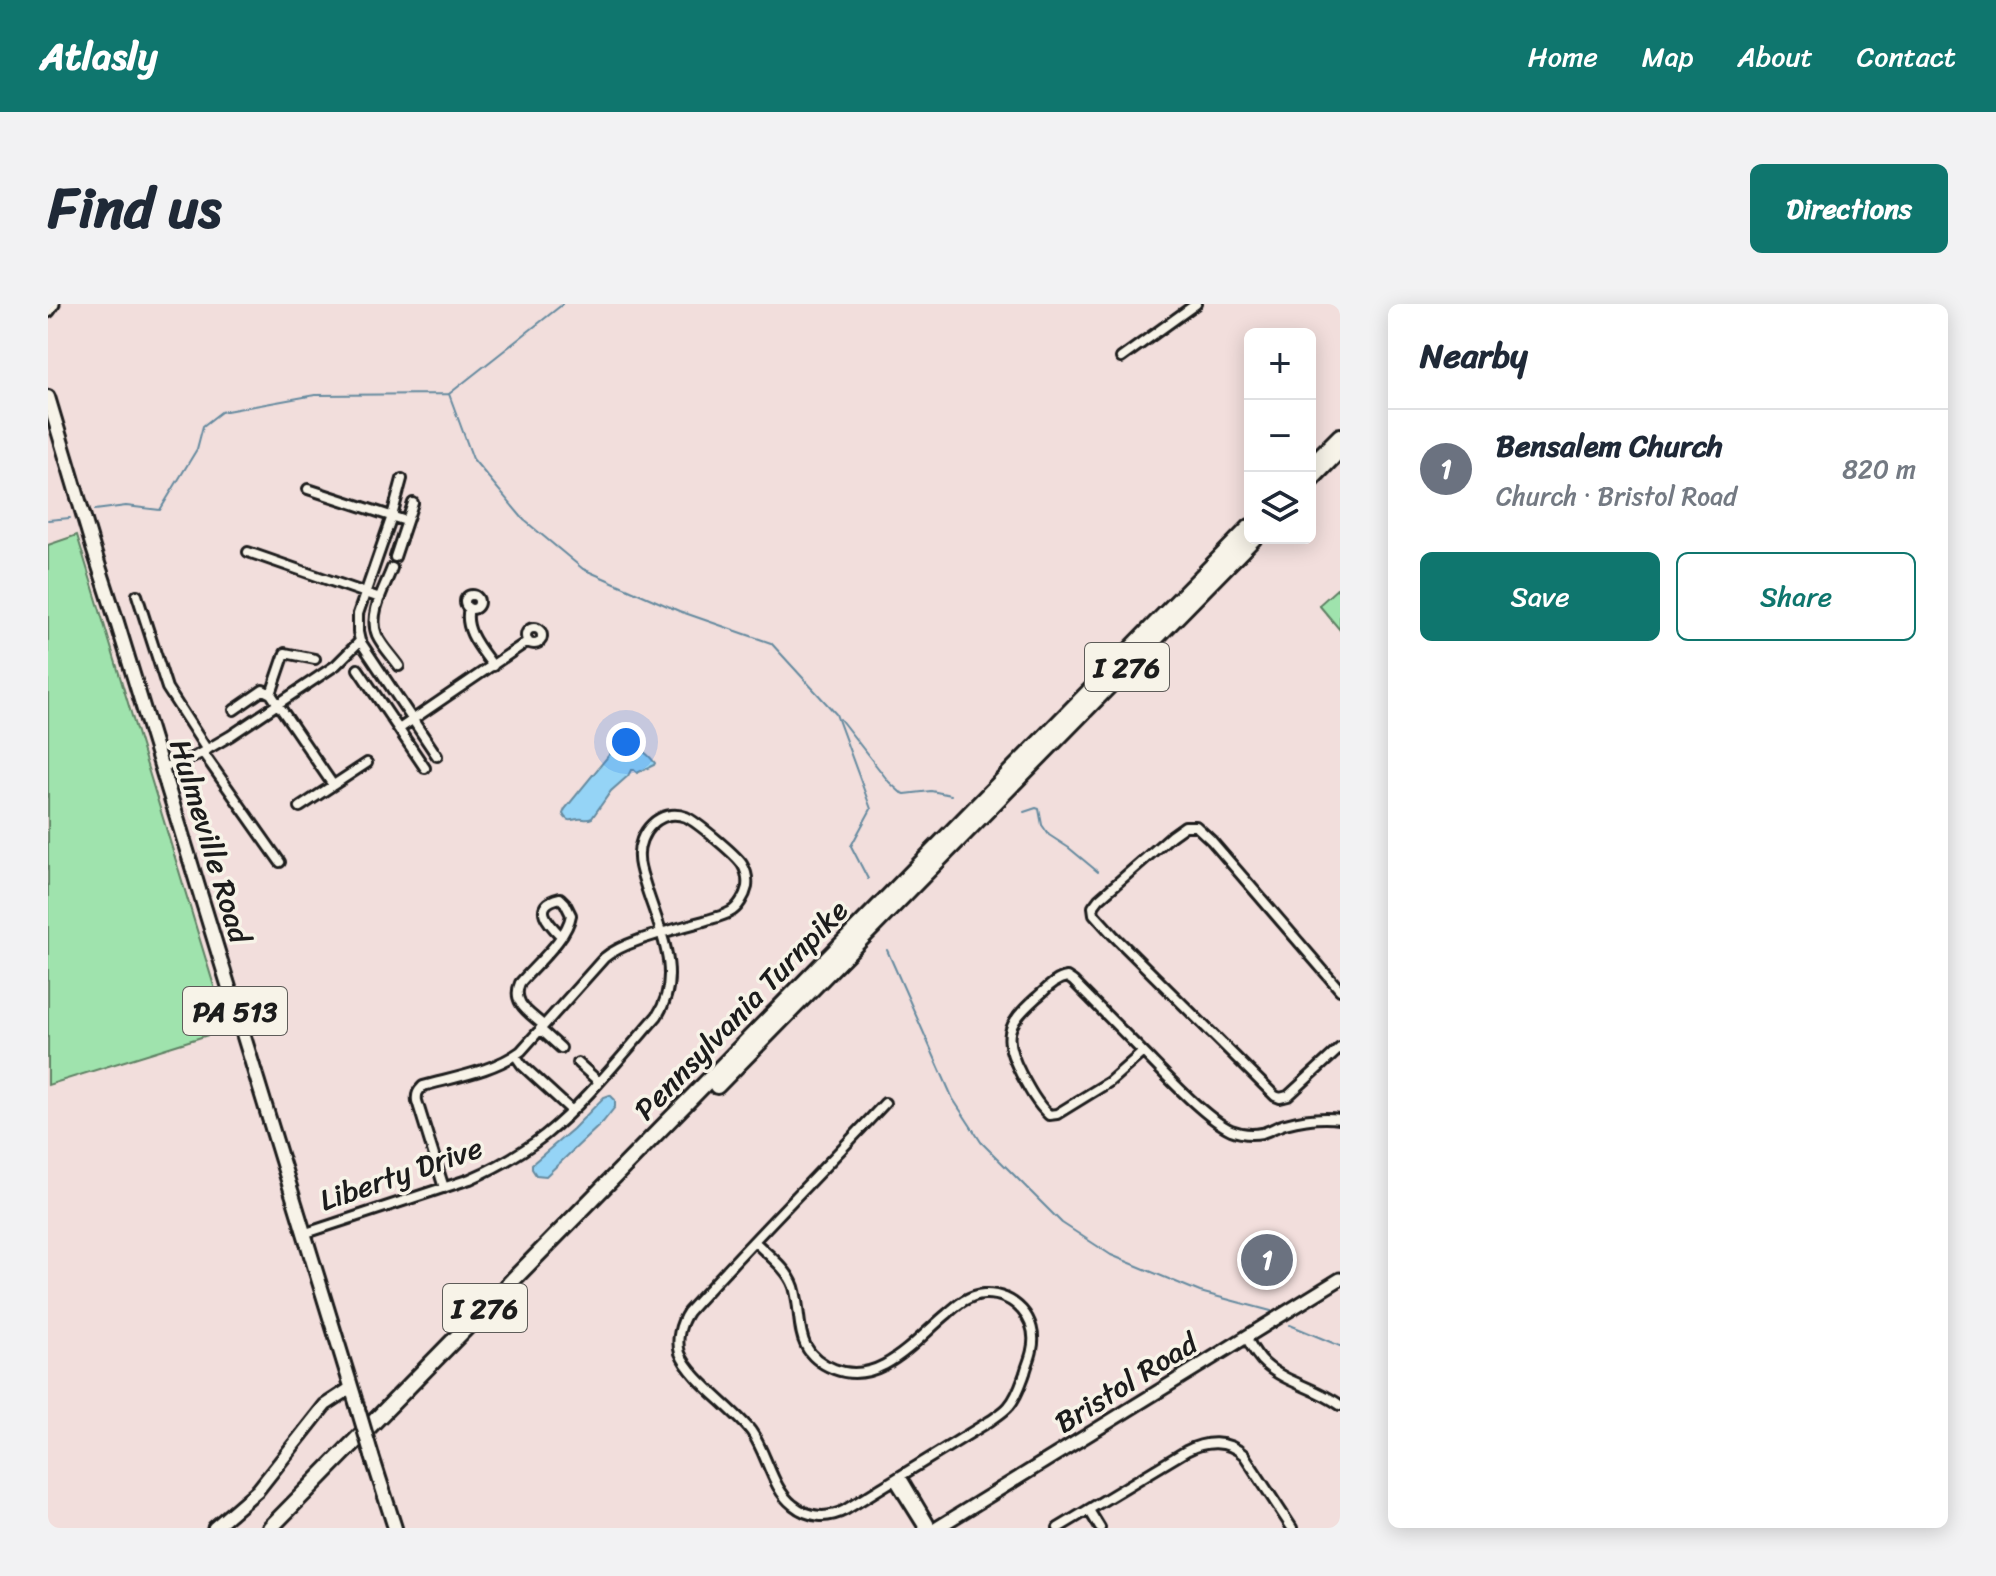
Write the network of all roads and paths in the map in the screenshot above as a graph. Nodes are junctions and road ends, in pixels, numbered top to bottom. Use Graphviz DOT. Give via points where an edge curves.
graph roads {
  1 [pos="53,304"];
  2 [pos="1196,304"];
  3 [pos="48,311"];
  4 [pos="1121,358"];
  5 [pos="48,397"];
  6 [pos="1340,436"];
  7 [pos="1340,450"];
  8 [pos="1316,460"];
  9 [pos="1316,475"];
  10 [pos="402,479"];
  11 [pos="308,489"];
  12 [pos="413,503"];
  13 [pos="392,516"];
  14 [pos="406,521"];
  15 [pos="1244,533"];
  16 [pos="1248,544"];
  17 [pos="248,552"];
  18 [pos="395,557"];
  19 [pos="392,568"];
  20 [pos="364,594"];
  21 [pos="137,595"];
  22 [pos="380,598"];
  23 [pos="469,608"];
  24 [pos="360,641"];
  25 [pos="528,641"];
  26 [pos="315,659"];
  27 [pos="399,666"];
  28 [pos="493,666"];
  29 [pos="358,669"];
  30 [pos="271,694"];
  31 [pos="278,704"];
  32 [pos="234,710"];
  33 [pos="412,720"];
  34 [pos="399,729"];
  35 [pos="205,752"];
  36 [pos="437,756"];
  37 [pos="367,763"];
  38 [pos="161,768"];
  39 [pos="425,768"];
  40 [pos="333,785"];
  41 [pos="300,807"];
  42 [pos="280,862"];
  43 [pos="661,934"];
  44 [pos="561,936"];
  45 [pos="1340,990"];
  46 [pos="542,1027"];
  47 [pos="561,1048"];
  48 [pos="1340,1048"];
  49 [pos="1143,1052"];
  50 [pos="515,1055"];
  51 [pos="578,1063"];
  52 [pos="598,1081"];
  53 [pos="885,1103"];
  54 [pos="571,1110"];
  55 [pos="1340,1119"];
  56 [pos="444,1188"];
  57 [pos="303,1234"];
  58 [pos="754,1241"];
  59 [pos="1340,1279"];
  60 [pos="1246,1337"];
  61 [pos="351,1388"];
  62 [pos="1340,1405"];
  63 [pos="898,1478"];
  64 [pos="1089,1510"];
  65 [pos="214,1528"];
  66 [pos="270,1528"];
  67 [pos="282,1528"];
  68 [pos="395,1528"];
  69 [pos="927,1528"];
  70 [pos="937,1528"];
  71 [pos="1058,1528"];
  72 [pos="1100,1528"];
  73 [pos="1292,1528"];
  1 -- 3 [label="main road"];
  2 -- 4 [label="street"];
  5 -- 38 [label="main road, Hulmeville Road / PA 513"];
  6 -- 8 [label="highway"];
  7 -- 9 [label="highway"];
  10 -- 13 [label="street"];
  11 -- 13 [label="street"];
  12 -- 14 [label="street"];
  13 -- 14 [label="street"];
  13 -- 20 [label="street"];
  14 -- 18 [label="street"];
  15 -- 66 [label="highway, Pennsylvania Turnpike / I 276"];
  16 -- 67 [label="highway, Pennsylvania Turnpike / I 276"];
  17 -- 20 [label="street"];
  19 -- 22 [label="street"];
  20 -- 22 [label="street"];
  20 -- 24 [label="street" via="357,621"];
  21 -- 35 [label="street" via="167,688"];
  22 -- 27 [label="street" via="376,634"];
  23 -- 28 [label="street" via="472,634"];
  24 -- 31 [label="street" via="336,665"];
  24 -- 33 [label="street"];
  25 -- 28 [label="street"];
  26 -- 30 [label="street" via="285,653"];
  28 -- 33 [label="street"];
  29 -- 34 [label="street"];
  30 -- 31 [label="street"];
  30 -- 32 [label="street" via="263,690"];
  31 -- 35 [label="street"];
  31 -- 40 [label="street"];
  33 -- 34 [label="street"];
  33 -- 36 [label="street"];
  34 -- 39 [label="street"];
  35 -- 38 [label="street"];
  35 -- 42 [label="street"];
  37 -- 40 [label="street"];
  38 -- 57 [label="main road, Hulmeville Road / PA 513"];
  40 -- 41 [label="street"];
  43 -- 43 [label="street, Liberty Drive" via="729,913 745,894 748,877 736,857 685,817 674,815 655,821 638,847"];
  43 -- 46 [label="street" via="613,950"];
  43 -- 52 [label="street, Liberty Drive" via="671,975 664,1005"];
  44 -- 46 [label="street" via="517,990 520,1004"];
  45 -- 48 [label="street" via="1196,826 1185,826 1171,836 1093,907 1113,935 1275,1096 1288,1096"];
  46 -- 47 [label="street"];
  46 -- 50 [label="street"];
  49 -- 49 [label="street" via="1067,977 1021,1012 1009,1036 1013,1059 1049,1115 1109,1082"];
  49 -- 55 [label="street" via="1230,1129 1262,1133 1307,1119"];
  50 -- 54 [label="street"];
  50 -- 56 [label="street" via="423,1086 416,1095"];
  51 -- 52 [label="street"];
  52 -- 54 [label="street, Liberty Drive"];
  53 -- 58 [label="street"];
  54 -- 56 [label="street, Liberty Drive" via="509,1160"];
  56 -- 57 [label="street, Liberty Drive"];
  57 -- 61 [label="main road, Hulmeville Road / PA 513"];
  58 -- 63 [label="street" via="684,1318 679,1348 685,1363 749,1428 783,1496 800,1511 834,1515"];
  58 -- 63 [label="street" via="791,1282 806,1347 827,1366 846,1373 862,1374 893,1361 968,1298 998,1296 1024,1312 1033,1348 1012,1403"];
  59 -- 60 [label="main road, Bristol Road"];
  60 -- 62 [label="street" via="1270,1368"];
  60 -- 70 [label="main road, Bristol Road"];
  61 -- 65 [label="main road" via="325,1405 258,1490"];
  61 -- 68 [label="main road, Hulmeville Road / PA 513, bridge"];
  63 -- 69 [label="street" via="929,1523"];
  64 -- 71 [label="street"];
  64 -- 72 [label="street"];
  64 -- 73 [label="street" via="1194,1447 1215,1443 1244,1455"];
}
